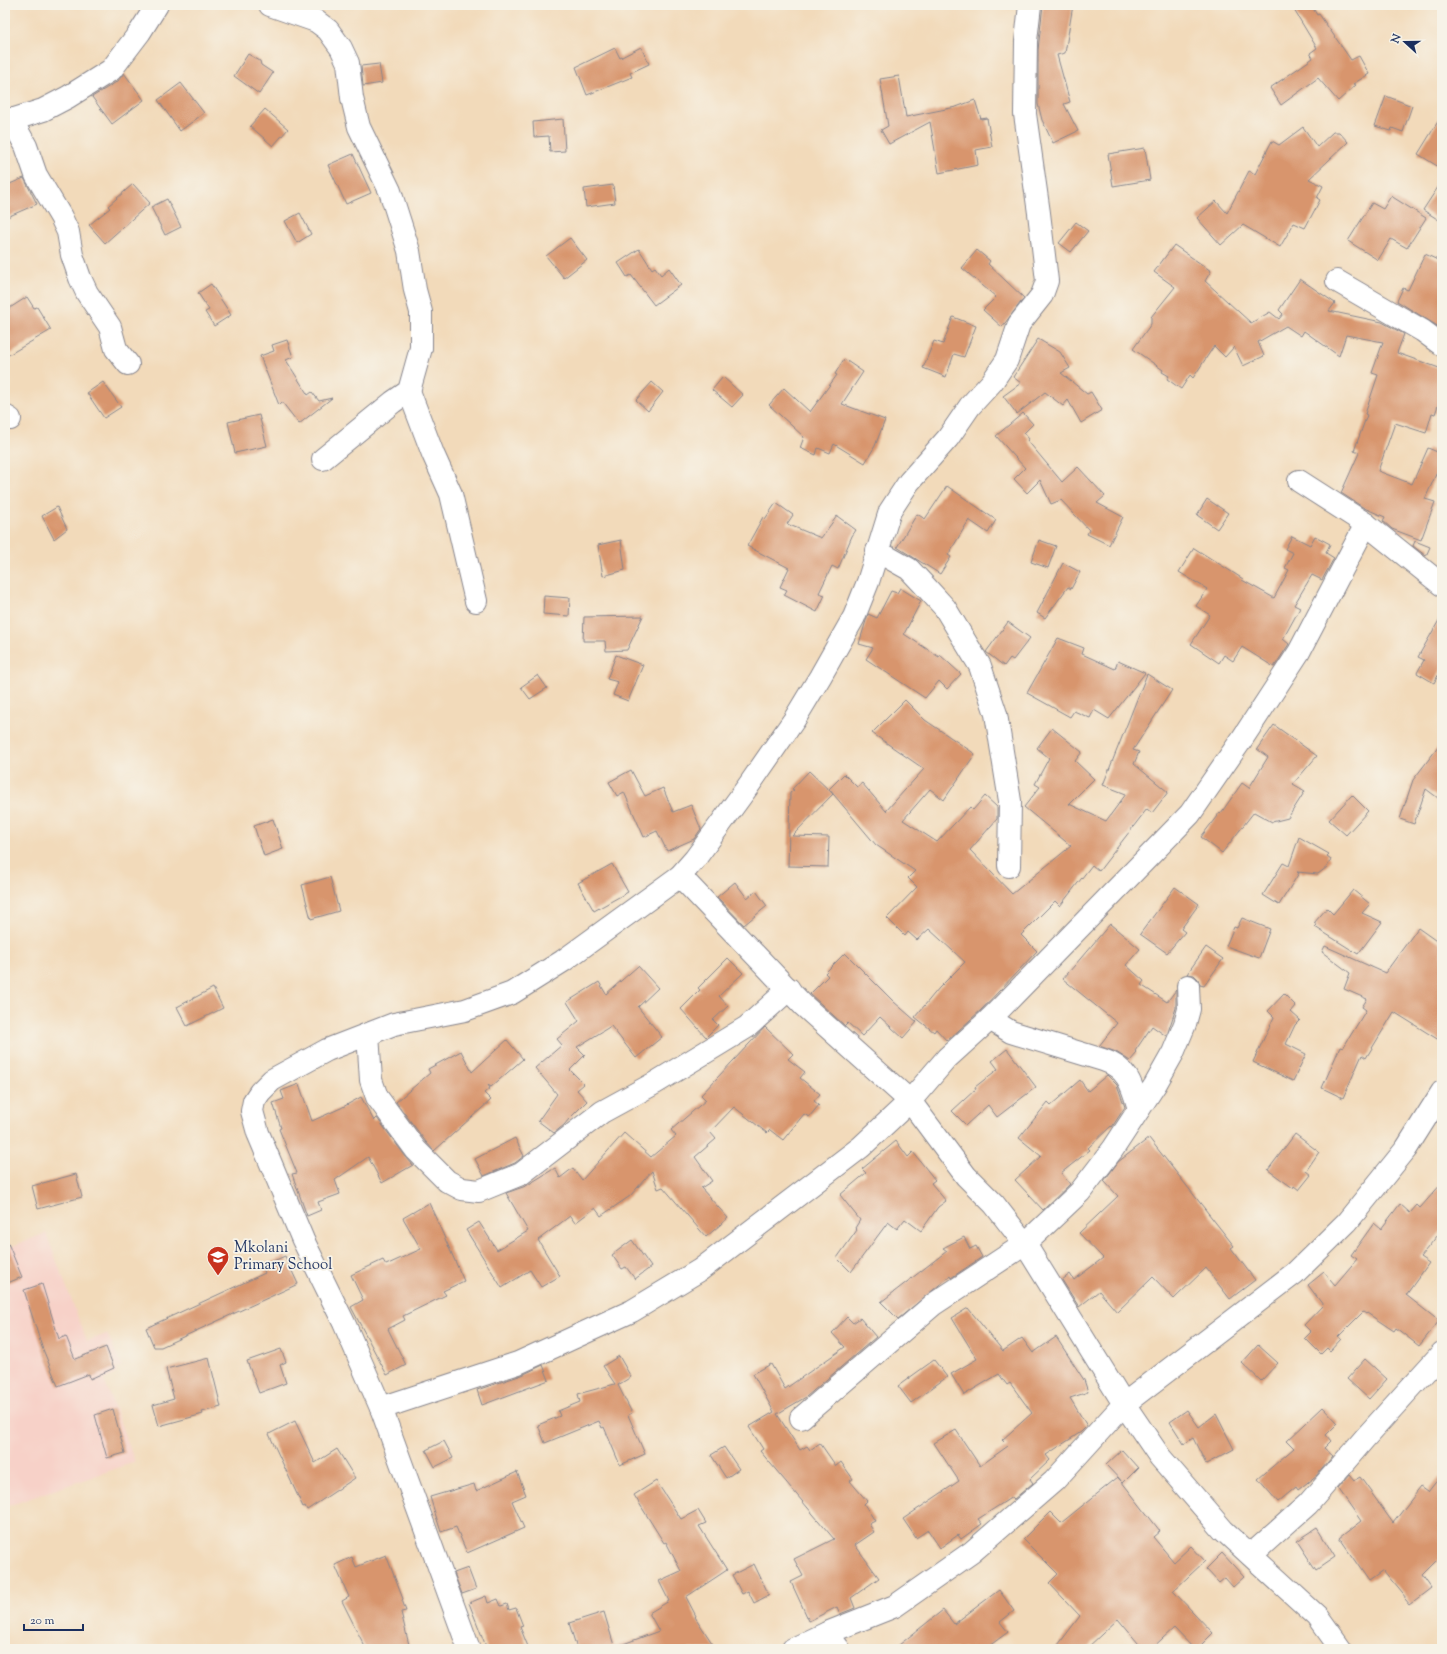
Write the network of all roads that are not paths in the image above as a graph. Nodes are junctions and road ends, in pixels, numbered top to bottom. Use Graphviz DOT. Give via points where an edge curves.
graph roads {
  1 [pos="158,5"];
  2 [pos="270,5"];
  3 [pos="1030,5"];
  4 [pos="8,121"];
  5 [pos="1337,281"];
  6 [pos="1442,345"];
  7 [pos="128,364"];
  8 [pos="409,391"];
  9 [pos="323,459"];
  10 [pos="1299,481"];
  11 [pos="1366,524"];
  12 [pos="877,551"];
  13 [pos="1442,585"];
  14 [pos="476,601"];
  15 [pos="1009,866"];
  16 [pos="680,876"];
  17 [pos="1188,986"];
  18 [pos="788,989"];
  19 [pos="990,1019"];
  20 [pos="368,1034"];
  21 [pos="1442,1092"];
  22 [pos="910,1101"];
  23 [pos="1138,1108"];
  24 [pos="1025,1244"];
  25 [pos="1442,1353"];
  26 [pos="1124,1404"];
  27 [pos="381,1408"];
  28 [pos="801,1418"];
  29 [pos="1251,1555"];
  30 [pos="833,1641"];
  31 [pos="469,1649"];
  32 [pos="793,1649"];
  33 [pos="1340,1649"];
  1 -- 4 [label="street" via="111,70 43,110"];
  2 -- 8 [label="street" via="316,22 328,30 348,63 358,127 390,191 409,251 415,290 422,312 421,348"];
  3 -- 12 [label="street" via="1026,41 1025,114 1047,281 1042,295 1019,324 1007,360 992,382 909,482 890,511"];
  4 -- 7 [label="street" via="26,146 36,175 68,232 72,255 87,293 110,327 116,349"];
  5 -- 6 [label="street"];
  8 -- 9 [label="street"];
  8 -- 14 [label="street" via="451,494"];
  10 -- 11 [label="street"];
  11 -- 13 [label="street"];
  11 -- 19 [label="street" via="1299,652 1190,814"];
  12 -- 15 [label="street" via="909,569 945,608 980,666 996,714 1010,801"];
  12 -- 16 [label="street" via="854,617 794,720 695,859"];
  16 -- 18 [label="street"];
  16 -- 20 [label="street" via="563,961 512,993 465,1010 394,1024"];
  17 -- 23 [label="street" via="1189,1009 1185,1024 1155,1086"];
  18 -- 20 [label="street" via="747,1027 602,1112 521,1174 479,1191 462,1189 447,1181 416,1150 376,1097 371,1080"];
  18 -- 22 [label="street"];
  19 -- 22 [label="street" via="947,1058"];
  19 -- 23 [label="street" via="1011,1032 1116,1066 1130,1081"];
  20 -- 27 [label="street" via="326,1050 272,1080 260,1092 252,1111 258,1133 302,1240 344,1323"];
  21 -- 26 [label="street" via="1406,1149 1347,1222 1300,1268"];
  22 -- 24 [label="street" via="966,1176 994,1204"];
  22 -- 27 [label="street" via="861,1147 712,1261 632,1311 518,1363"];
  23 -- 24 [label="street" via="1113,1149 1080,1192"];
  24 -- 26 [label="street"];
  24 -- 28 [label="street" via="934,1304"];
  25 -- 29 [label="street" via="1308,1504"];
  26 -- 29 [label="street" via="1160,1457 1223,1530"];
  26 -- 30 [label="street" via="1054,1481 972,1552 895,1606"];
  27 -- 31 [label="street"];
  29 -- 33 [label="street" via="1318,1617"];
  30 -- 32 [label="street"];
}
